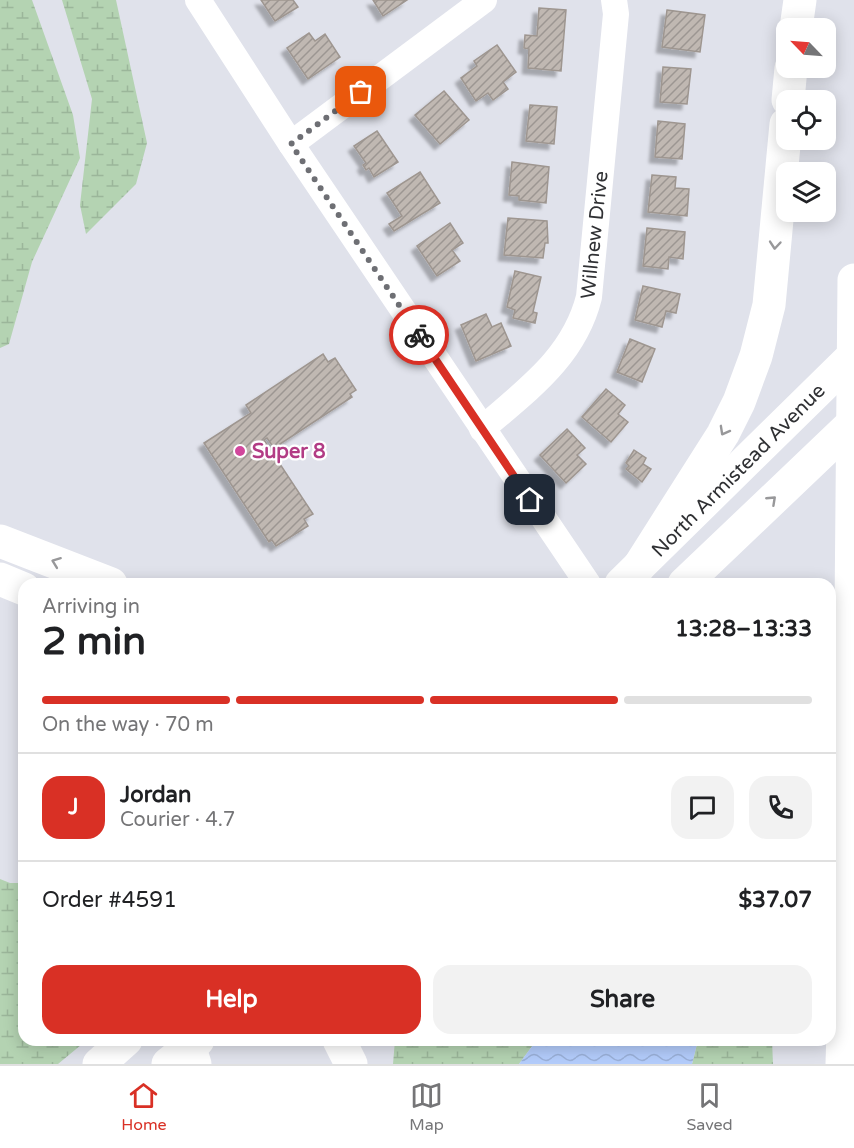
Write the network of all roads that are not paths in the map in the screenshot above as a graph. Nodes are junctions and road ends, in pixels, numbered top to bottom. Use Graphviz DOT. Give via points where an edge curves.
graph roads {
  1 [pos="198,0"];
  2 [pos="484,0"];
  3 [pos="614,0"];
  4 [pos="800,0"];
  5 [pos="797,18"];
  6 [pos="291,144"];
  7 [pos="784,150"];
  8 [pos="854,280"];
  9 [pos="854,355"];
  10 [pos="854,422"];
  11 [pos="482,429"];
  12 [pos="746,524"];
  13 [pos="0,541"];
  14 [pos="630,576"];
  15 [pos="96,578"];
  16 [pos="584,578"];
  17 [pos="690,578"];
  18 [pos="708,578"];
  19 [pos="839,824"];
  20 [pos="836,891"];
  21 [pos="854,899"];
  22 [pos="836,900"];
  23 [pos="854,904"];
  24 [pos="119,1046"];
  25 [pos="342,1046"];
  26 [pos="353,1046"];
  27 [pos="822,1046"];
  28 [pos="99,1064"];
  29 [pos="352,1064"];
  30 [pos="821,1064"];
  31 [pos="842,1064"];
  1 -- 6 [label="street"];
  2 -- 6 [label="street"];
  3 -- 11 [label="street, Willnew Drive" via="615,25 585,313 559,360"];
  4 -- 5 [label="main road"];
  6 -- 11 [label="street"];
  7 -- 14 [label="main road, one-way" via="769,305 756,356 723,434"];
  8 -- 19 [label="main road" via="849,699"];
  9 -- 14 [label="main road, North Armistead Avenue"];
  12 -- 10 [label="main road, one-way"];
  11 -- 16 [label="street"];
  12 -- 17 [label="main road"];
  12 -- 18 [label="main road"];
  15 -- 13 [label="main road, one-way"];
  19 -- 31 [label="main road" via="846,966"];
  20 -- 21 [label="main road"];
  22 -- 23 [label="main road"];
  24 -- 28 [label="main road"];
  25 -- 29 [label="main road"];
  26 -- 29 [label="main road"];
  27 -- 30 [label="main road"];
}
